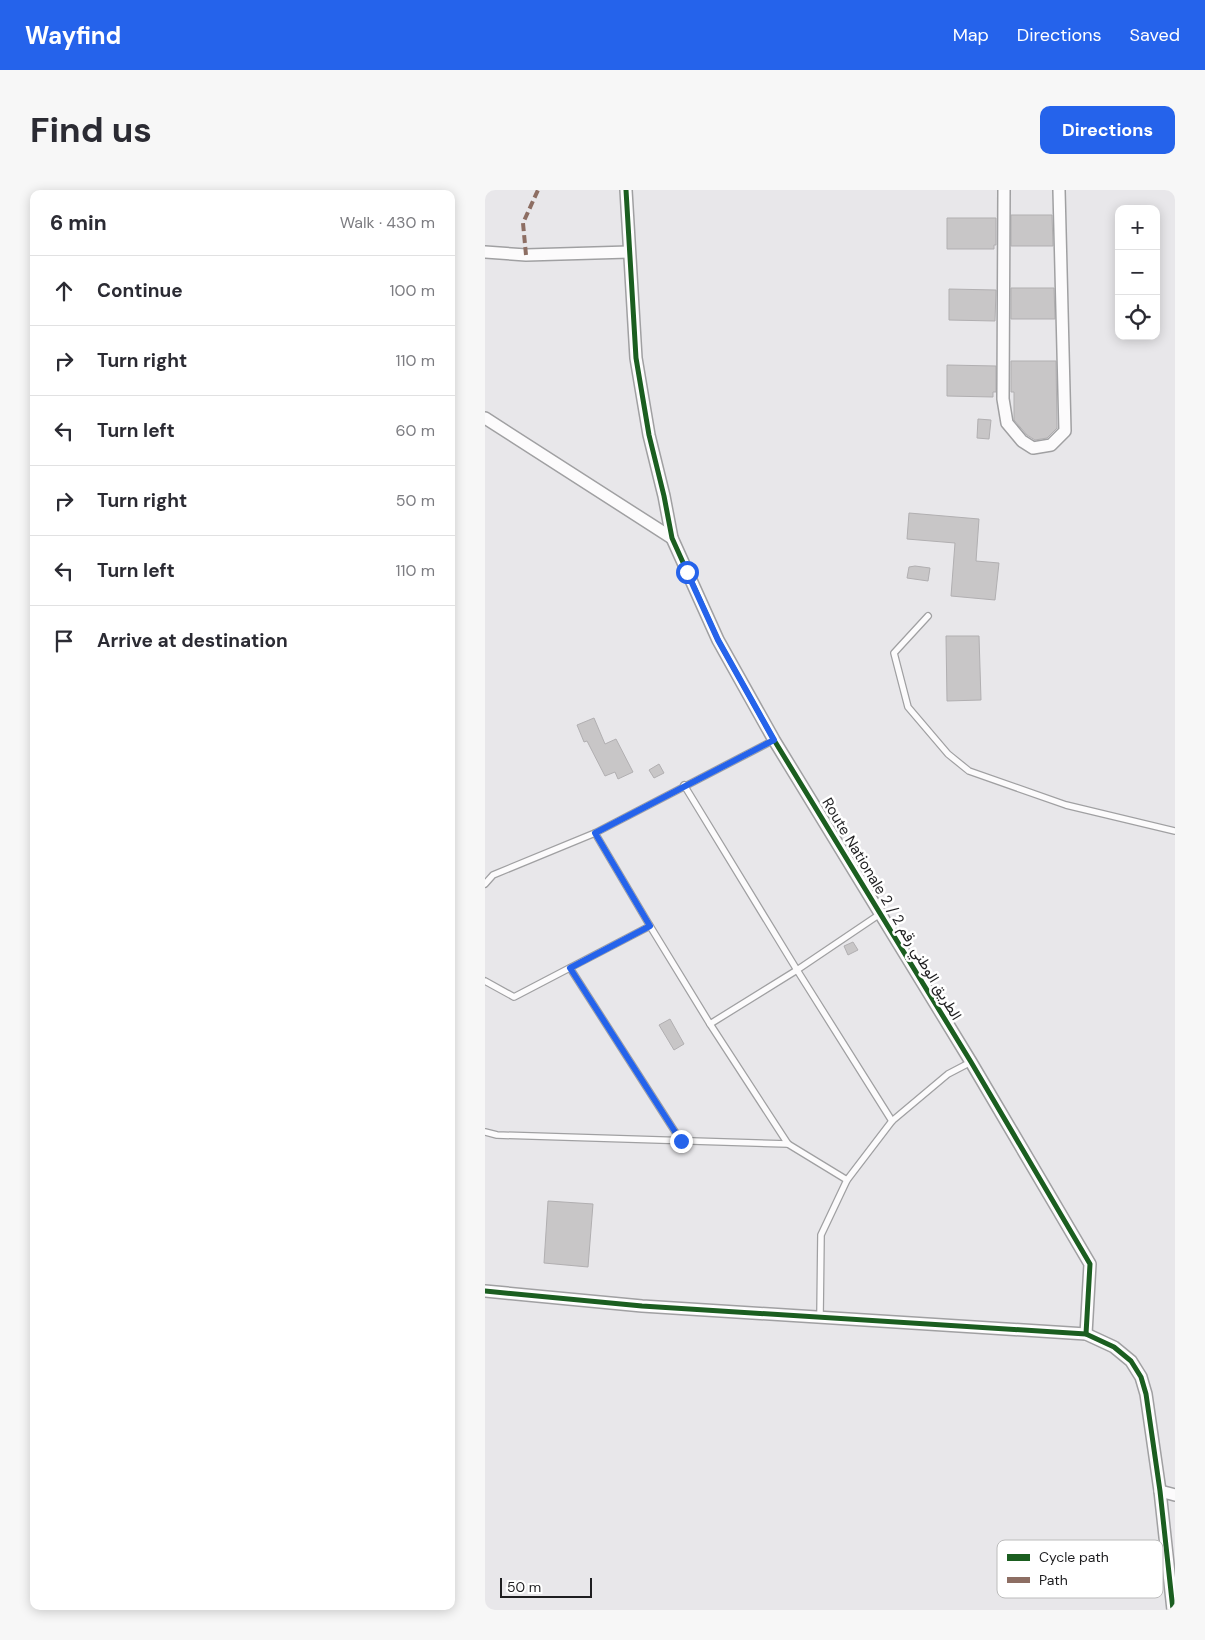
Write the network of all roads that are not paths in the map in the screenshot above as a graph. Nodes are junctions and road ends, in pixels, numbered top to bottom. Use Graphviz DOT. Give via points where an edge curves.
graph roads {
  1 [pos="626,190"];
  2 [pos="1005,190"];
  3 [pos="1059,190"];
  4 [pos="485,252"];
  5 [pos="629,252"];
  6 [pos="485,418"];
  7 [pos="672,538"];
  8 [pos="927,616"];
  9 [pos="774,740"];
  10 [pos="684,785"];
  11 [pos="1175,831"];
  12 [pos="595,833"];
  13 [pos="485,884"];
  14 [pos="880,914"];
  15 [pos="650,926"];
  16 [pos="570,968"];
  17 [pos="797,970"];
  18 [pos="485,981"];
  19 [pos="710,1024"];
  20 [pos="971,1062"];
  21 [pos="892,1121"];
  22 [pos="485,1132"];
  23 [pos="681,1141"];
  24 [pos="788,1144"];
  25 [pos="847,1180"];
  26 [pos="485,1290"];
  27 [pos="820,1316"];
  28 [pos="1086,1334"];
  29 [pos="1160,1491"];
  30 [pos="1175,1495"];
  31 [pos="1173,1610"];
  1 -- 5 [label="street, Route Nationale 2 / الطريق الوطني رقم 2"];
  2 -- 3 [label="street" via="1003,399 1007,423 1021,441 1033,448 1051,445 1065,431"];
  4 -- 5 [label="street" via="526,256"];
  5 -- 7 [label="street, Route Nationale 2 / الطريق الوطني رقم 2" via="636,358"];
  6 -- 7 [label="street"];
  7 -- 9 [label="street, Route Nationale 2 / الطريق الوطني رقم 2" via="718,640"];
  8 -- 11 [label="lane" via="894,653 908,707 948,754 969,771 1066,805"];
  9 -- 10 [label="lane"];
  9 -- 14 [label="street, Route Nationale 2 / الطريق الوطني رقم 2"];
  10 -- 12 [label="lane"];
  10 -- 17 [label="lane"];
  12 -- 13 [label="lane" via="493,875"];
  12 -- 15 [label="lane"];
  14 -- 17 [label="lane"];
  14 -- 20 [label="street, Route Nationale 2 / الطريق الوطني رقم 2"];
  15 -- 16 [label="lane"];
  15 -- 19 [label="lane"];
  16 -- 18 [label="lane" via="514,998"];
  16 -- 23 [label="lane"];
  17 -- 19 [label="lane"];
  17 -- 21 [label="lane"];
  19 -- 24 [label="lane"];
  20 -- 21 [label="lane" via="948,1074"];
  20 -- 28 [label="street, Route Nationale 2 / الطريق الوطني رقم 2" via="1089,1264"];
  21 -- 25 [label="lane"];
  22 -- 23 [label="lane"];
  23 -- 24 [label="lane"];
  24 -- 25 [label="lane"];
  25 -- 27 [label="lane" via="821,1235"];
  26 -- 27 [label="street" via="642,1306"];
  27 -- 28 [label="street"];
  28 -- 29 [label="street" via="1114,1347 1131,1362 1141,1377"];
  29 -- 30 [label="street"];
  29 -- 31 [label="street"];
}
